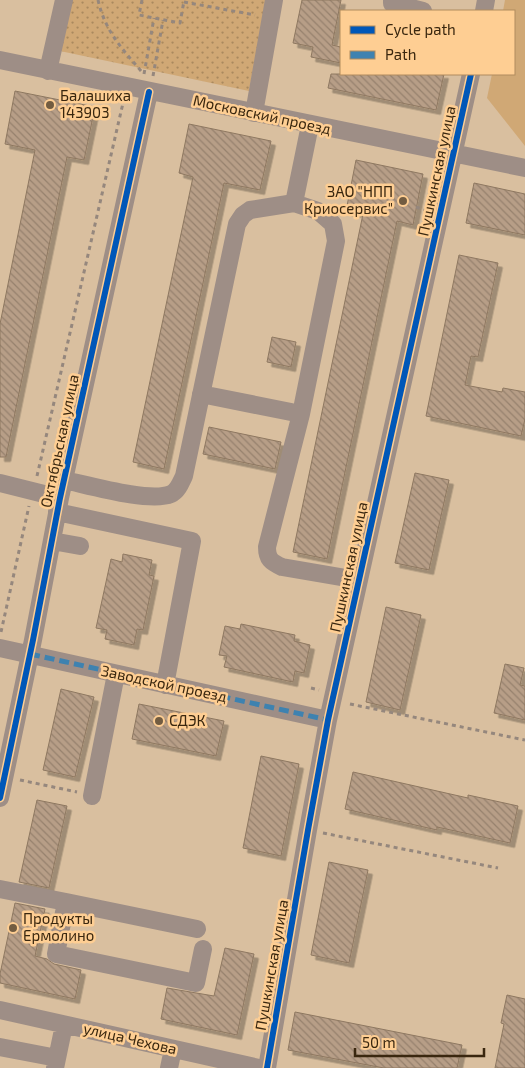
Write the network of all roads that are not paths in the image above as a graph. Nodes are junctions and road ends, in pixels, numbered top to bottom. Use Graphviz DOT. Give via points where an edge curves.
graph roads {
  1 [pos="64,0"];
  2 [pos="274,0"];
  3 [pos="392,0"];
  4 [pos="418,10"];
  5 [pos="0,60"];
  6 [pos="48,71"];
  7 [pos="470,75"];
  8 [pos="151,84"];
  9 [pos="254,113"];
  10 [pos="310,125"];
  11 [pos="453,154"];
  12 [pos="525,168"];
  13 [pos="294,202"];
  14 [pos="201,394"];
  15 [pos="301,414"];
  16 [pos="64,480"];
  17 [pos="0,483"];
  18 [pos="59,505"];
  19 [pos="52,541"];
  20 [pos="80,546"];
  21 [pos="358,580"];
  22 [pos="0,648"];
  23 [pos="30,654"];
  24 [pos="116,674"];
  25 [pos="165,685"];
  26 [pos="328,720"];
  27 [pos="92,796"];
  28 [pos="0,798"];
  29 [pos="0,889"];
  30 [pos="66,902"];
  31 [pos="197,929"];
  32 [pos="203,949"];
  33 [pos="0,1010"];
  34 [pos="64,1024"];
  35 [pos="0,1047"];
  36 [pos="173,1049"];
  37 [pos="56,1063"];
  38 [pos="169,1068"];
  39 [pos="259,1068"];
  40 [pos="267,1068"];
  1 -- 6 [label="street"];
  2 -- 9 [label="street"];
  3 -- 4 [label="street" via="392,3"];
  5 -- 6 [label="street, Московский проезд"];
  6 -- 8 [label="street, Московский проезд"];
  7 -- 11 [label="street, Пушкинская улица"];
  8 -- 9 [label="street, Московский проезд"];
  8 -- 16 [label="street, Октябрьская улица"];
  9 -- 10 [label="street, Московский проезд"];
  10 -- 11 [label="street, Московский проезд"];
  10 -- 13 [label="street"];
  11 -- 12 [label="street, Московский проезд"];
  11 -- 21 [label="street, Пушкинская улица"];
  13 -- 14 [label="street" via="250,210 237,224"];
  13 -- 15 [label="street" via="318,211 333,224 336,241"];
  14 -- 15 [label="street"];
  14 -- 16 [label="street" via="184,476 172,494 143,496"];
  15 -- 21 [label="street" via="266,547 267,556 271,563 282,566"];
  16 -- 18 [label="street, Октябрьская улица"];
  17 -- 18 [label="street" via="33,491"];
  18 -- 19 [label="street, Октябрьская улица"];
  18 -- 25 [label="street" via="192,541"];
  19 -- 20 [label="street"];
  19 -- 23 [label="street, Октябрьская улица"];
  21 -- 26 [label="street, Пушкинская улица"];
  22 -- 23 [label="street, Заводской проезд"];
  23 -- 24 [label="street, Заводской проезд"];
  23 -- 28 [label="street, Октябрьская улица"];
  24 -- 25 [label="street, Заводской проезд"];
  24 -- 27 [label="street"];
  25 -- 26 [label="street, Заводской проезд"];
  26 -- 40 [label="street, Пушкинская улица"];
  29 -- 30 [label="street"];
  30 -- 31 [label="street"];
  30 -- 32 [label="street" via="56,954 196,983"];
  33 -- 34 [label="street, улица Чехова"];
  34 -- 36 [label="street, улица Чехова"];
  34 -- 37 [label="street"];
  35 -- 37 [label="street"];
  36 -- 38 [label="street"];
  36 -- 39 [label="street, улица Чехова"];
}
